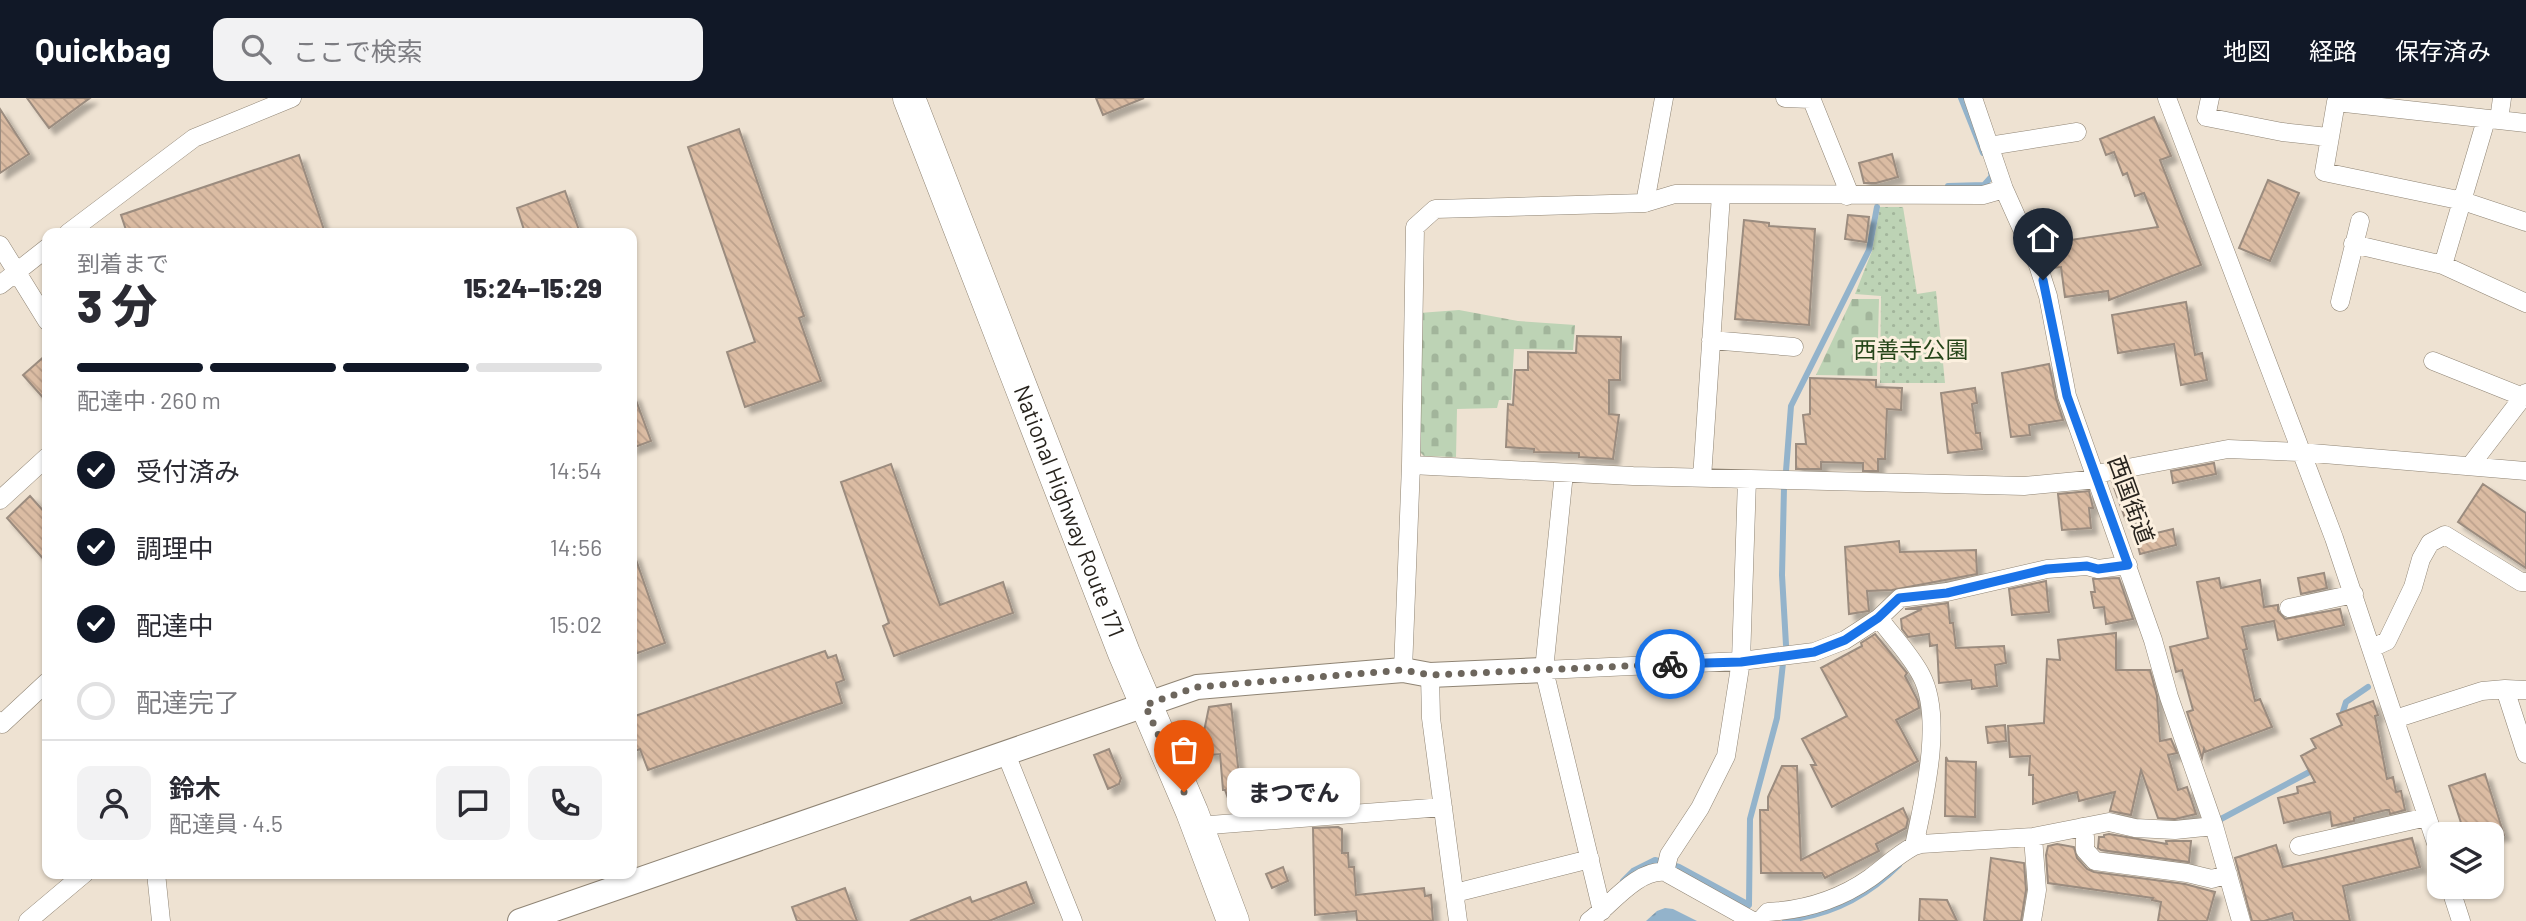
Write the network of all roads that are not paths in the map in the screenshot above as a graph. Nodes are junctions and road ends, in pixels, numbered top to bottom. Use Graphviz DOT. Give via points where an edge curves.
graph roads {
  1 [pos="909,98"];
  2 [pos="1664,98"];
  3 [pos="1785,98"];
  4 [pos="1811,98"];
  5 [pos="1972,98"];
  6 [pos="2167,98"];
  7 [pos="2210,98"];
  8 [pos="2502,98"];
  9 [pos="286,99"];
  10 [pos="2336,100"];
  11 [pos="2493,120"];
  12 [pos="2526,123"];
  13 [pos="2077,132"];
  14 [pos="2329,137"];
  15 [pos="1989,146"];
  16 [pos="2004,189"];
  17 [pos="1721,195"];
  18 [pos="1847,196"];
  19 [pos="2463,201"];
  20 [pos="1645,202"];
  21 [pos="2360,221"];
  22 [pos="2526,222"];
  23 [pos="75,228"];
  24 [pos="2353,244"];
  25 [pos="0,246"];
  26 [pos="42,252"];
  27 [pos="2443,265"];
  28 [pos="15,272"];
  29 [pos="0,285"];
  30 [pos="2340,302"];
  31 [pos="2526,303"];
  32 [pos="42,313"];
  33 [pos="1711,340"];
  34 [pos="1794,347"];
  35 [pos="2433,361"];
  36 [pos="2524,395"];
  37 [pos="2300,452"];
  38 [pos="42,462"];
  39 [pos="1411,465"];
  40 [pos="2470,466"];
  41 [pos="2526,471"];
  42 [pos="1564,473"];
  43 [pos="2097,477"];
  44 [pos="1702,478"];
  45 [pos="1747,479"];
  46 [pos="0,500"];
  47 [pos="2128,565"];
  48 [pos="2526,582"];
  49 [pos="2354,594"];
  50 [pos="2289,608"];
  51 [pos="1878,618"];
  52 [pos="2372,648"];
  53 [pos="1741,662"];
  54 [pos="1403,670"];
  55 [pos="1544,670"];
  56 [pos="1430,675"];
  57 [pos="42,686"];
  58 [pos="2505,689"];
  59 [pos="2526,690"];
  60 [pos="1145,705"];
  61 [pos="2395,719"];
  62 [pos="1,723"];
  63 [pos="1006,754"];
  64 [pos="2526,754"];
  65 [pos="1443,807"];
  66 [pos="2427,817"];
  67 [pos="2429,822"];
  68 [pos="1197,826"];
  69 [pos="2214,826"];
  70 [pos="2082,827"];
  71 [pos="2033,836"];
  72 [pos="1914,846"];
  73 [pos="2299,846"];
  74 [pos="1590,859"];
  75 [pos="1665,872"];
  76 [pos="2228,874"];
  77 [pos="78,879"];
  78 [pos="157,879"];
  79 [pos="1455,893"];
  80 [pos="2454,899"];
  81 [pos="1595,916"];
  82 [pos="28,921"];
  83 [pos="161,921"];
  84 [pos="520,921"];
  85 [pos="1073,921"];
  86 [pos="1233,921"];
  87 [pos="1458,921"];
  88 [pos="1753,921"];
  89 [pos="1760,921"];
  90 [pos="2032,921"];
  91 [pos="2241,921"];
  92 [pos="2461,921"];
  1 -- 60 [label="highway, National Highway Route 171"];
  2 -- 20 [label="street"];
  3 -- 4 [label="street"];
  4 -- 18 [label="street"];
  5 -- 15 [label="street, 西国街道"];
  6 -- 37 [label="street"];
  7 -- 14 [label="street" via="2206,117"];
  8 -- 11 [label="street"];
  9 -- 23 [label="street" via="194,138"];
  10 -- 11 [label="street"];
  10 -- 14 [label="street"];
  11 -- 12 [label="street"];
  11 -- 19 [label="street"];
  13 -- 15 [label="street"];
  14 -- 19 [label="street" via="2324,172"];
  15 -- 16 [label="street, 西国街道"];
  16 -- 18 [label="street" via="1983,195"];
  16 -- 43 [label="street, 西国街道" via="2038,265 2067,396"];
  17 -- 18 [label="street"];
  17 -- 20 [label="street" via="1675,194"];
  17 -- 33 [label="street"];
  19 -- 22 [label="street"];
  19 -- 27 [label="street"];
  20 -- 39 [label="street" via="1435,209 1415,228"];
  21 -- 24 [label="street"];
  24 -- 27 [label="street"];
  24 -- 30 [label="street"];
  25 -- 28 [label="street"];
  26 -- 28 [label="street"];
  27 -- 31 [label="street"];
  28 -- 29 [label="street"];
  28 -- 32 [label="street"];
  33 -- 34 [label="street"];
  33 -- 44 [label="street"];
  35 -- 36 [label="street"];
  36 -- 40 [label="street"];
  37 -- 40 [label="street"];
  37 -- 43 [label="street" via="2228,449"];
  37 -- 49 [label="street"];
  38 -- 46 [label="street"];
  39 -- 42 [label="street"];
  39 -- 54 [label="street"];
  40 -- 41 [label="street"];
  42 -- 44 [label="street"];
  42 -- 55 [label="street"];
  43 -- 45 [label="street" via="2024,486"];
  43 -- 47 [label="street, 西国街道"];
  44 -- 45 [label="street"];
  45 -- 53 [label="street"];
  47 -- 51 [label="street" via="2047,569 1947,593 1899,598"];
  47 -- 69 [label="street, 西国街道"];
  48 -- 52 [label="street" via="2445,535 2430,543 2420,559 2413,587 2387,642"];
  49 -- 50 [label="street"];
  49 -- 52 [label="street"];
  51 -- 53 [label="street" via="1826,649"];
  51 -- 72 [label="street" via="1919,671 1932,709 1933,733"];
  52 -- 61 [label="street"];
  53 -- 55 [label="street"];
  53 -- 75 [label="street" via="1726,756 1669,855"];
  54 -- 56 [label="street"];
  54 -- 60 [label="street" via="1197,687"];
  55 -- 56 [label="street"];
  55 -- 74 [label="street"];
  56 -- 65 [label="street"];
  57 -- 62 [label="street"];
  58 -- 59 [label="street"];
  58 -- 61 [label="street" via="2482,691"];
  58 -- 64 [label="street"];
  60 -- 63 [label="street"];
  60 -- 68 [label="highway, National Highway Route 171"];
  61 -- 66 [label="street"];
  63 -- 84 [label="street"];
  63 -- 85 [label="street"];
  65 -- 68 [label="street"];
  65 -- 79 [label="street"];
  66 -- 67 [label="street"];
  66 -- 73 [label="street"];
  68 -- 86 [label="highway, National Highway Route 171"];
  69 -- 70 [label="street" via="2175,830 2109,822"];
  69 -- 76 [label="street, 西国街道"];
  70 -- 71 [label="street"];
  70 -- 76 [label="street" via="2085,850 2095,861 2212,879"];
  71 -- 72 [label="street"];
  71 -- 90 [label="street" via="2037,890"];
  72 -- 89 [label="street" via="1837,897 1769,912"];
  74 -- 79 [label="street"];
  74 -- 81 [label="street"];
  75 -- 81 [label="street" via="1655,871 1635,883"];
  75 -- 88 [label="street"];
  76 -- 91 [label="street, 西国街道"];
  77 -- 82 [label="street"];
  78 -- 83 [label="street"];
  79 -- 87 [label="street"];
  80 -- 92 [label="street"];
}
